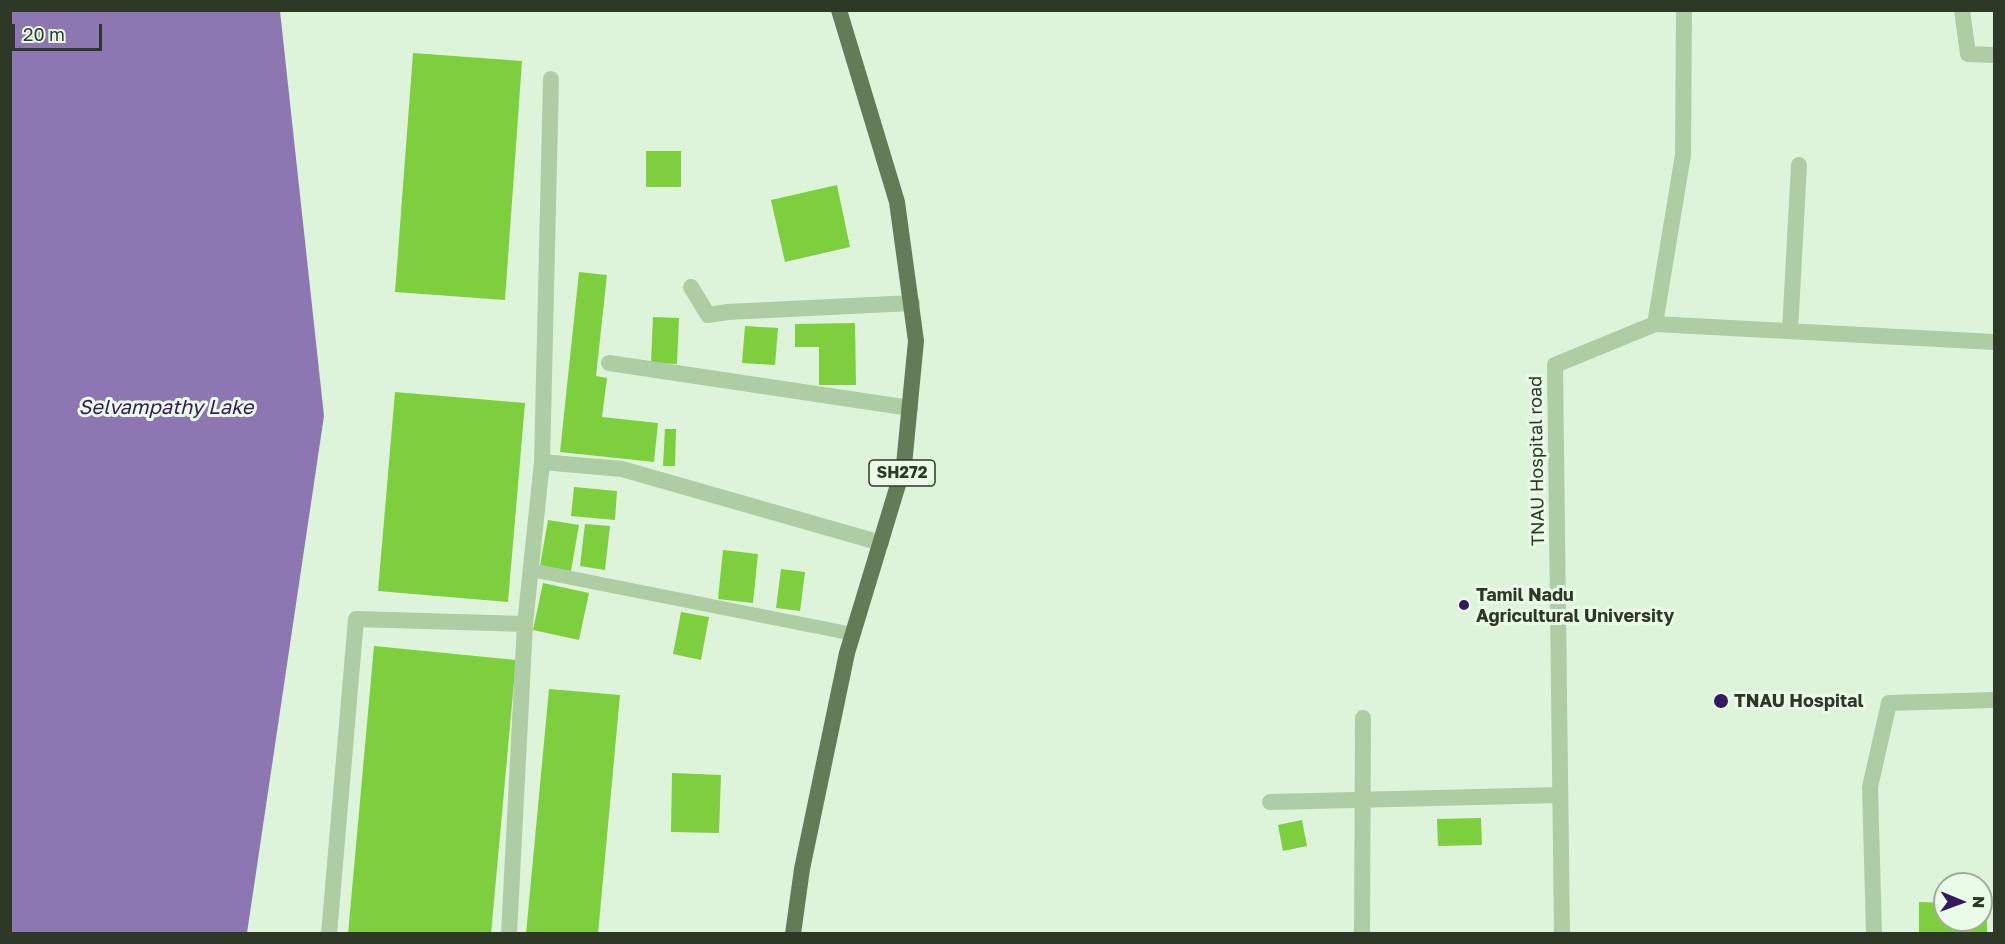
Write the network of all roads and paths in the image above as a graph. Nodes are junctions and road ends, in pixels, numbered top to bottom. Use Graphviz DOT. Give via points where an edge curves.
graph roads {
  1 [pos="838,10"];
  2 [pos="1684,10"];
  3 [pos="1962,10"];
  4 [pos="1995,55"];
  5 [pos="551,79"];
  6 [pos="1799,165"];
  7 [pos="691,287"];
  8 [pos="912,303"];
  9 [pos="1655,324"];
  10 [pos="1790,331"];
  11 [pos="1995,342"];
  12 [pos="609,363"];
  13 [pos="910,408"];
  14 [pos="542,462"];
  15 [pos="881,543"];
  16 [pos="531,570"];
  17 [pos="525,624"];
  18 [pos="853,634"];
  19 [pos="1995,700"];
  20 [pos="1363,718"];
  21 [pos="1560,795"];
  22 [pos="1363,800"];
  23 [pos="1270,802"];
  24 [pos="329,933"];
  25 [pos="509,933"];
  26 [pos="793,933"];
  27 [pos="1362,933"];
  28 [pos="1562,933"];
  29 [pos="1874,933"];
  1 -- 8 [label="main road, SH272" via="897,202"];
  2 -- 9 [label="street" via="1683,155"];
  3 -- 4 [label="street" via="1968,54"];
  5 -- 14 [label="street"];
  6 -- 10 [label="street"];
  7 -- 8 [label="street" via="708,315"];
  8 -- 13 [label="main road, SH272" via="916,341"];
  9 -- 10 [label="street, TNAU Hospital road"];
  9 -- 21 [label="street, TNAU Hospital road" via="1555,365"];
  10 -- 11 [label="street, TNAU Hospital road"];
  12 -- 13 [label="street"];
  13 -- 15 [label="main road, SH272" via="904,465"];
  14 -- 15 [label="street" via="622,469"];
  14 -- 16 [label="street"];
  15 -- 18 [label="main road, SH272"];
  16 -- 17 [label="street"];
  16 -- 18 [label="lane"];
  17 -- 24 [label="street" via="356,620"];
  17 -- 25 [label="street"];
  18 -- 26 [label="main road, SH272" via="802,869"];
  19 -- 29 [label="street" via="1889,703 1870,787"];
  20 -- 22 [label="street"];
  21 -- 22 [label="street"];
  21 -- 28 [label="street, TNAU Hospital road"];
  22 -- 23 [label="street"];
  22 -- 27 [label="street"];
}
